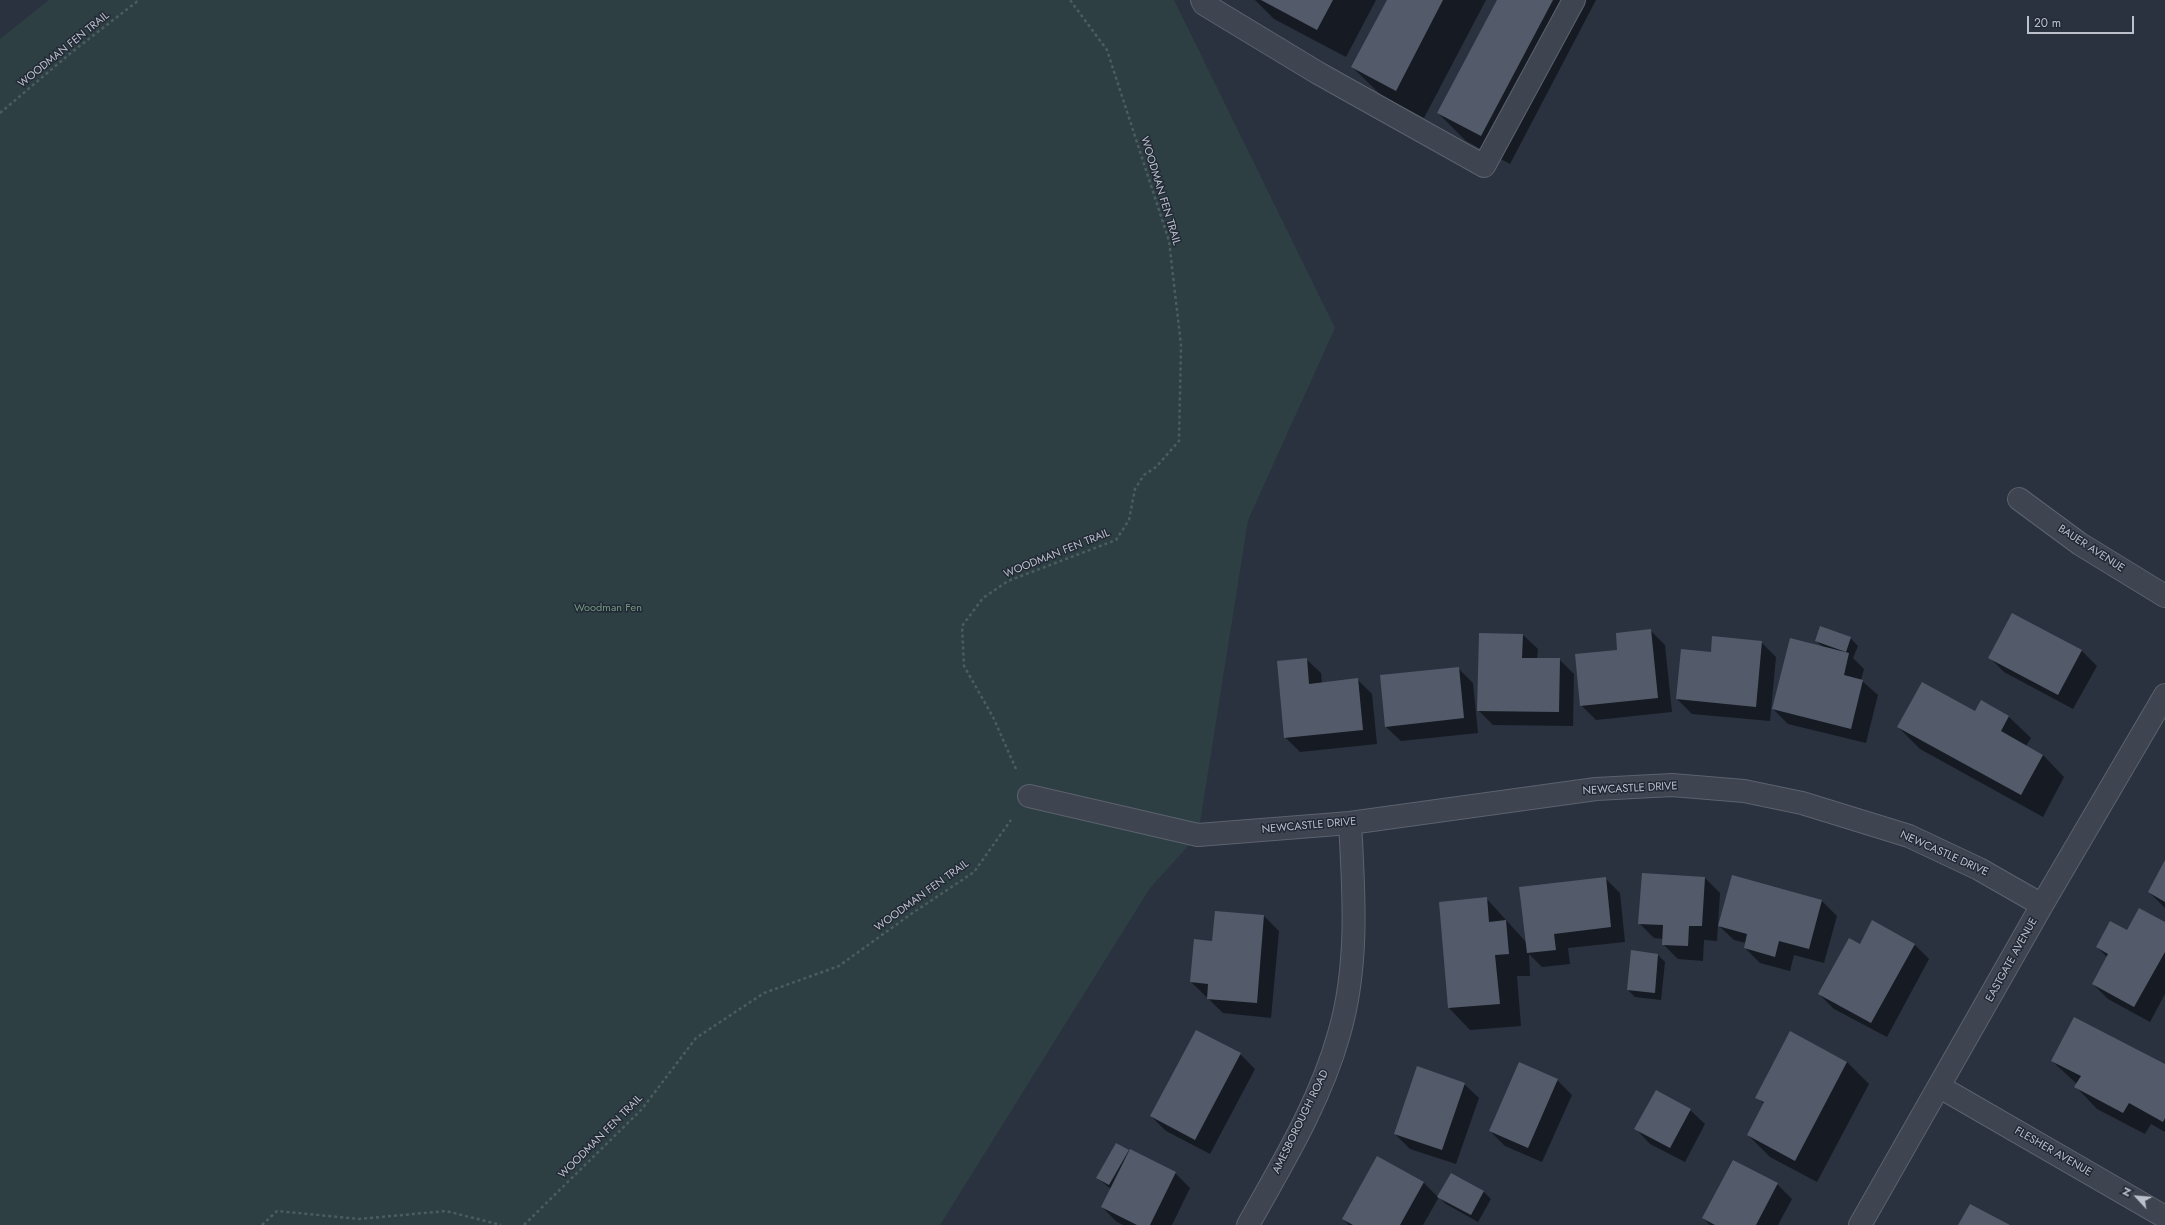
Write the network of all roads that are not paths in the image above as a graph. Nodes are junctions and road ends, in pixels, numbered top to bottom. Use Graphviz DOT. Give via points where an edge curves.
graph roads {
  1 [pos="1202,0"];
  2 [pos="1574,0"];
  3 [pos="2019,498"];
  4 [pos="2165,596"];
  5 [pos="2165,695"];
  6 [pos="1029,796"];
  7 [pos="1350,823"];
  8 [pos="2042,905"];
  9 [pos="1940,1088"];
  10 [pos="2165,1217"];
  11 [pos="1248,1225"];
  12 [pos="1860,1225"];
  1 -- 2 [label="street" via="1204,4 1312,69 1484,166"];
  3 -- 4 [label="street, BAUER AVENUE" via="2080,544"];
  5 -- 8 [label="street, EASTGATE AVENUE"];
  6 -- 7 [label="street, NEWCASTLE DRIVE" via="1198,835"];
  7 -- 8 [label="street, NEWCASTLE DRIVE" via="1596,789 1672,785 1744,791 1802,803 1909,836 1979,869"];
  7 -- 11 [label="street, AMESBOROUGH ROAD" via="1354,900 1350,979 1339,1033 1322,1083"];
  8 -- 9 [label="street, EASTGATE AVENUE"];
  9 -- 10 [label="street, FLESHER AVENUE"];
  9 -- 12 [label="street, EASTGATE AVENUE"];
}
